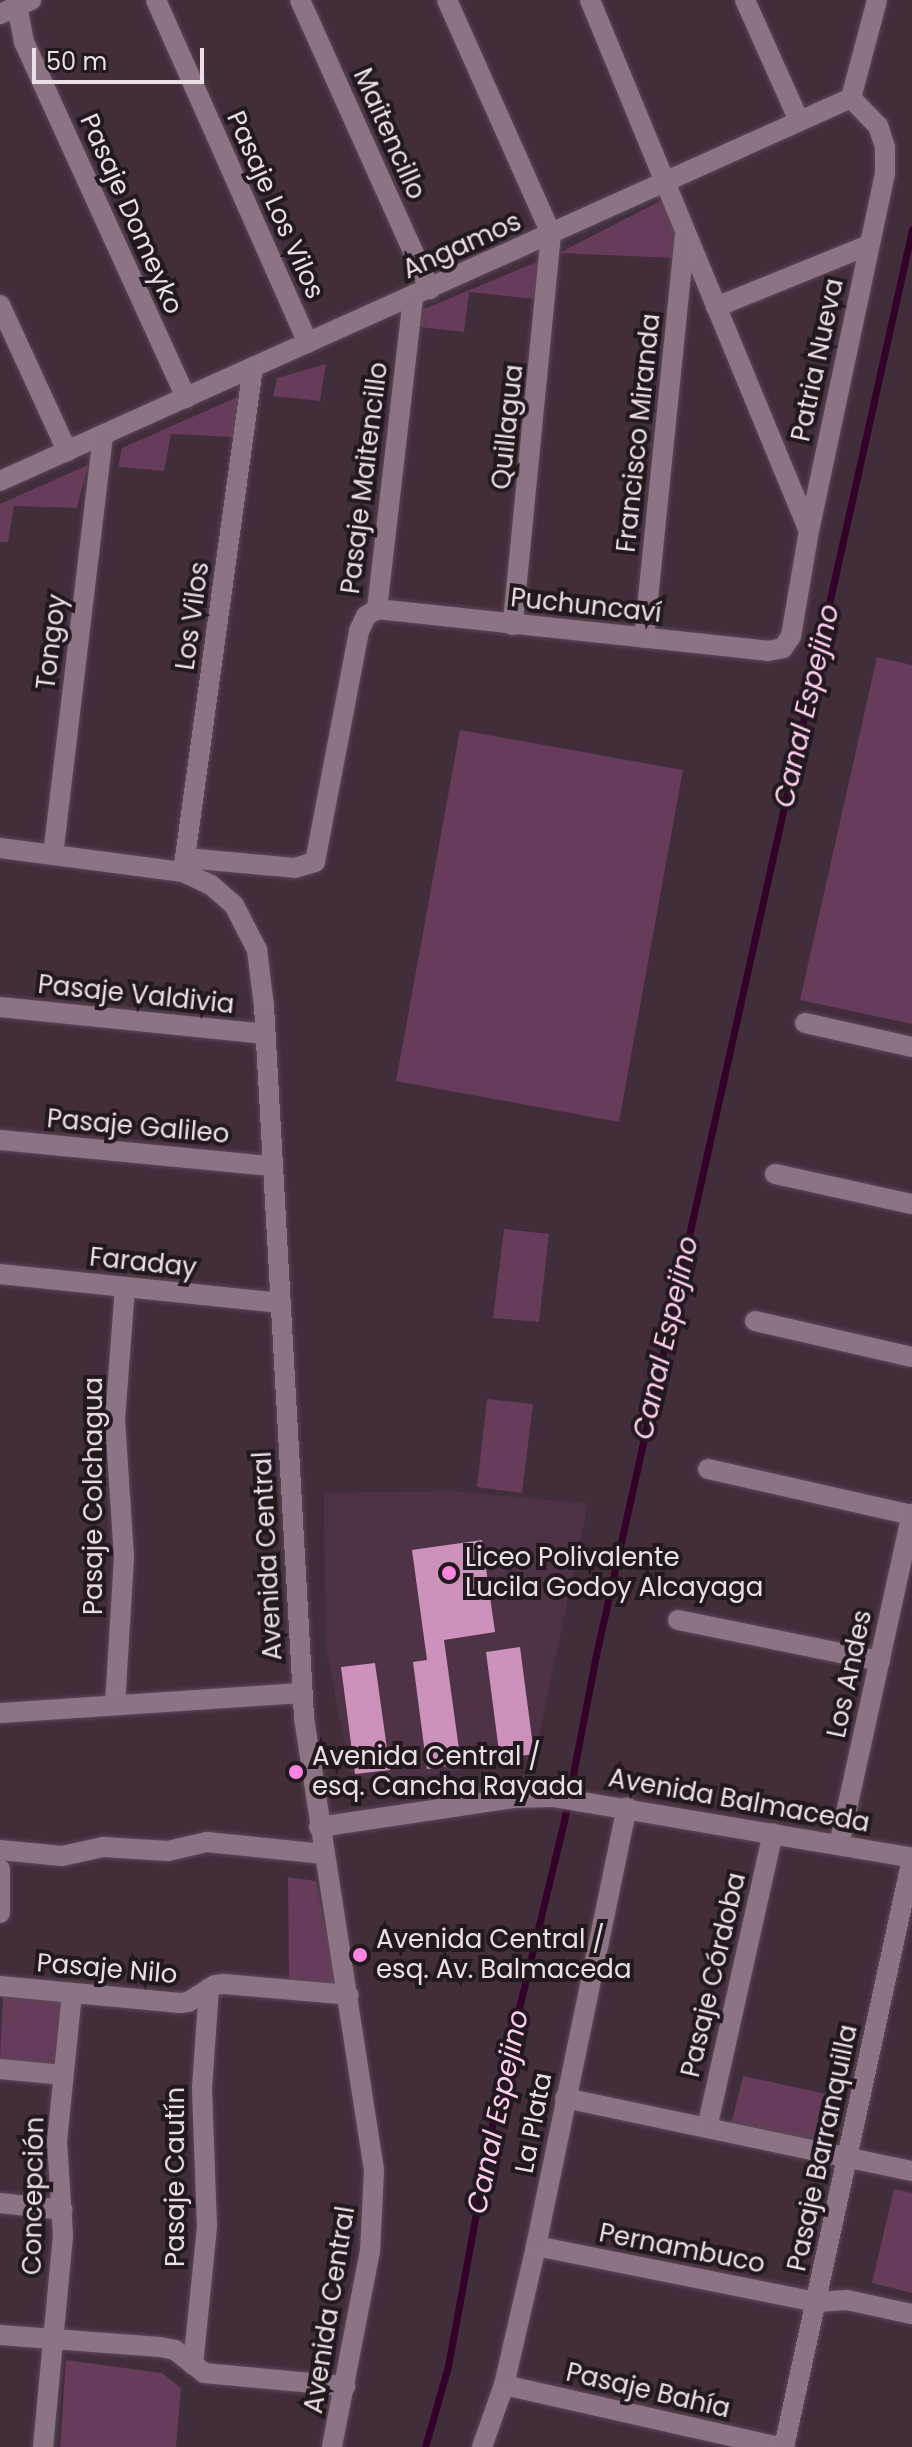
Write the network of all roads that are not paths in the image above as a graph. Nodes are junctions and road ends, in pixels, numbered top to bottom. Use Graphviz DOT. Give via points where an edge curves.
graph roads {
  1 [pos="156,0"];
  2 [pos="300,0"];
  3 [pos="447,0"];
  4 [pos="590,0"];
  5 [pos="745,0"];
  6 [pos="877,0"];
  7 [pos="16,5"];
  8 [pos="851,98"];
  9 [pos="799,121"];
  10 [pos="666,184"];
  11 [pos="686,233"];
  12 [pos="551,234"];
  13 [pos="869,245"];
  14 [pos="421,292"];
  15 [pos="0,305"];
  16 [pos="716,307"];
  17 [pos="308,343"];
  18 [pos="253,367"];
  19 [pos="186,398"];
  20 [pos="103,435"];
  21 [pos="67,451"];
  22 [pos="0,481"];
  23 [pos="809,531"];
  24 [pos="377,609"];
  25 [pos="513,625"];
  26 [pos="644,638"];
  27 [pos="787,643"];
  28 [pos="0,848"];
  29 [pos="53,855"];
  30 [pos="185,865"];
  31 [pos="0,1007"];
  32 [pos="805,1023"];
  33 [pos="266,1034"];
  34 [pos="912,1047"];
  35 [pos="0,1140"];
  36 [pos="272,1166"];
  37 [pos="775,1174"];
  38 [pos="912,1204"];
  39 [pos="0,1274"];
  40 [pos="125,1287"];
  41 [pos="281,1303"];
  42 [pos="755,1321"];
  43 [pos="912,1357"];
  44 [pos="708,1469"];
  45 [pos="912,1514"];
  46 [pos="678,1620"];
  47 [pos="880,1661"];
  48 [pos="302,1693"];
  49 [pos="115,1705"];
  50 [pos="0,1713"];
  51 [pos="627,1807"];
  52 [pos="319,1827"];
  53 [pos="773,1833"];
  54 [pos="839,1845"];
  55 [pos="0,1850"];
  56 [pos="323,1854"];
  57 [pos="912,1858"];
  58 [pos="0,1869"];
  59 [pos="0,1913"];
  60 [pos="0,1986"];
  61 [pos="209,1988"];
  62 [pos="72,1994"];
  63 [pos="349,1995"];
  64 [pos="0,2069"];
  65 [pos="64,2075"];
  66 [pos="565,2098"];
  67 [pos="707,2128"];
  68 [pos="848,2157"];
  69 [pos="912,2171"];
  70 [pos="0,2203"];
  71 [pos="63,2210"];
  72 [pos="536,2246"];
  73 [pos="817,2302"];
  74 [pos="912,2314"];
  75 [pos="0,2335"];
  76 [pos="54,2340"];
  77 [pos="193,2365"];
  78 [pos="504,2385"];
  79 [pos="345,2386"];
  80 [pos="43,2447"];
  81 [pos="332,2447"];
  82 [pos="482,2447"];
  83 [pos="782,2447"];
  1 -- 17 [label="street, Pasaje Los Vilos"];
  2 -- 14 [label="street, Maitencillo"];
  3 -- 12 [label="street"];
  4 -- 10 [label="street, Francisco Miranda"];
  5 -- 9 [label="street"];
  6 -- 8 [label="street"];
  7 -- 19 [label="street, Pasaje Domeyko" via="24,42"];
  8 -- 9 [label="street, Angamos"];
  8 -- 13 [label="street, Patria Nueva" via="878,126 885,147 885,173"];
  9 -- 10 [label="street, Angamos"];
  10 -- 11 [label="street, Francisco Miranda"];
  10 -- 12 [label="street, Angamos"];
  11 -- 16 [label="street, Francisco Miranda"];
  11 -- 26 [label="street, Francisco Miranda"];
  12 -- 14 [label="street, Angamos"];
  12 -- 25 [label="street, Quillagua"];
  13 -- 16 [label="street"];
  13 -- 23 [label="street, Patria Nueva"];
  14 -- 17 [label="street, Angamos"];
  14 -- 24 [label="street, Pasaje Maitencillo"];
  15 -- 21 [label="street"];
  16 -- 23 [label="street, Francisco Miranda"];
  17 -- 18 [label="street, Angamos"];
  18 -- 19 [label="street, Angamos"];
  18 -- 30 [label="street, Los Vilos"];
  19 -- 20 [label="street, Angamos"];
  20 -- 21 [label="street, Angamos"];
  20 -- 29 [label="street, Tongoy"];
  21 -- 22 [label="street, Angamos"];
  23 -- 27 [label="street, Patria Nueva"];
  24 -- 25 [label="street, Puchuncaví"];
  24 -- 30 [label="street, Pasaje Maitencillo" via="366,616 359,631 315,862 295,868"];
  25 -- 26 [label="street, Puchuncaví"];
  26 -- 27 [label="street, Puchuncaví" via="768,651"];
  28 -- 29 [label="street, Avenida Central"];
  29 -- 30 [label="street, Avenida Central"];
  30 -- 33 [label="street, Avenida Central" via="223,894 250,931 260,967"];
  31 -- 33 [label="street, Pasaje Valdivia"];
  32 -- 34 [label="street"];
  33 -- 36 [label="street, Avenida Central"];
  35 -- 36 [label="street, Pasaje Galileo"];
  36 -- 41 [label="street, Avenida Central"];
  37 -- 38 [label="street"];
  39 -- 40 [label="street, Faraday"];
  40 -- 41 [label="street, Faraday"];
  40 -- 49 [label="street, Pasaje Colchagua" via="115,1420 124,1558"];
  41 -- 48 [label="street, Avenida Central"];
  42 -- 43 [label="street"];
  44 -- 45 [label="street"];
  45 -- 47 [label="street, Los Andes"];
  46 -- 47 [label="street"];
  47 -- 54 [label="street, Los Andes"];
  48 -- 49 [label="street"];
  48 -- 52 [label="street, Avenida Central"];
  49 -- 50 [label="street"];
  51 -- 52 [label="street, Avenida Balmaceda" via="553,1797 513,1798"];
  51 -- 53 [label="street, Avenida Balmaceda"];
  51 -- 66 [label="street, La Plata"];
  52 -- 56 [label="street, Avenida Central"];
  53 -- 54 [label="street, Avenida Balmaceda"];
  53 -- 67 [label="street, Pasaje Córdoba"];
  54 -- 57 [label="street, Avenida Balmaceda"];
  55 -- 56 [label="street" via="62,1856 103,1847 168,1851 207,1842"];
  56 -- 63 [label="street, Avenida Central"];
  57 -- 68 [label="street, Pasaje Barranquilla"];
  58 -- 59 [label="street"];
  60 -- 62 [label="street, Pasaje Nilo"];
  61 -- 62 [label="street, Pasaje Nilo" via="180,2003"];
  61 -- 63 [label="street, Pasaje Nilo" via="224,1984"];
  61 -- 77 [label="street, Pasaje Cautín" via="202,2088 207,2226"];
  62 -- 65 [label="street, Concepción"];
  63 -- 79 [label="street, Avenida Central" via="370,2131 375,2212"];
  64 -- 65 [label="street"];
  65 -- 71 [label="street, Concepción" via="56,2160"];
  66 -- 67 [label="street"];
  66 -- 72 [label="street, La Plata"];
  67 -- 68 [label="street"];
  68 -- 69 [label="street"];
  68 -- 73 [label="street, Pasaje Barranquilla"];
  70 -- 71 [label="street"];
  71 -- 76 [label="street, Concepción"];
  72 -- 73 [label="street, Pernambuco"];
  72 -- 78 [label="street, La Plata"];
  73 -- 74 [label="street, Pernambuco" via="847,2300"];
  73 -- 83 [label="street, Pasaje Barranquilla"];
  75 -- 76 [label="street"];
  76 -- 77 [label="street" via="160,2347 175,2350"];
  76 -- 80 [label="street, Concepción"];
  77 -- 79 [label="street" via="204,2373"];
  78 -- 82 [label="street, La Plata"];
  78 -- 83 [label="street, Pasaje Bahía"];
  79 -- 81 [label="street, Avenida Central"];
}
